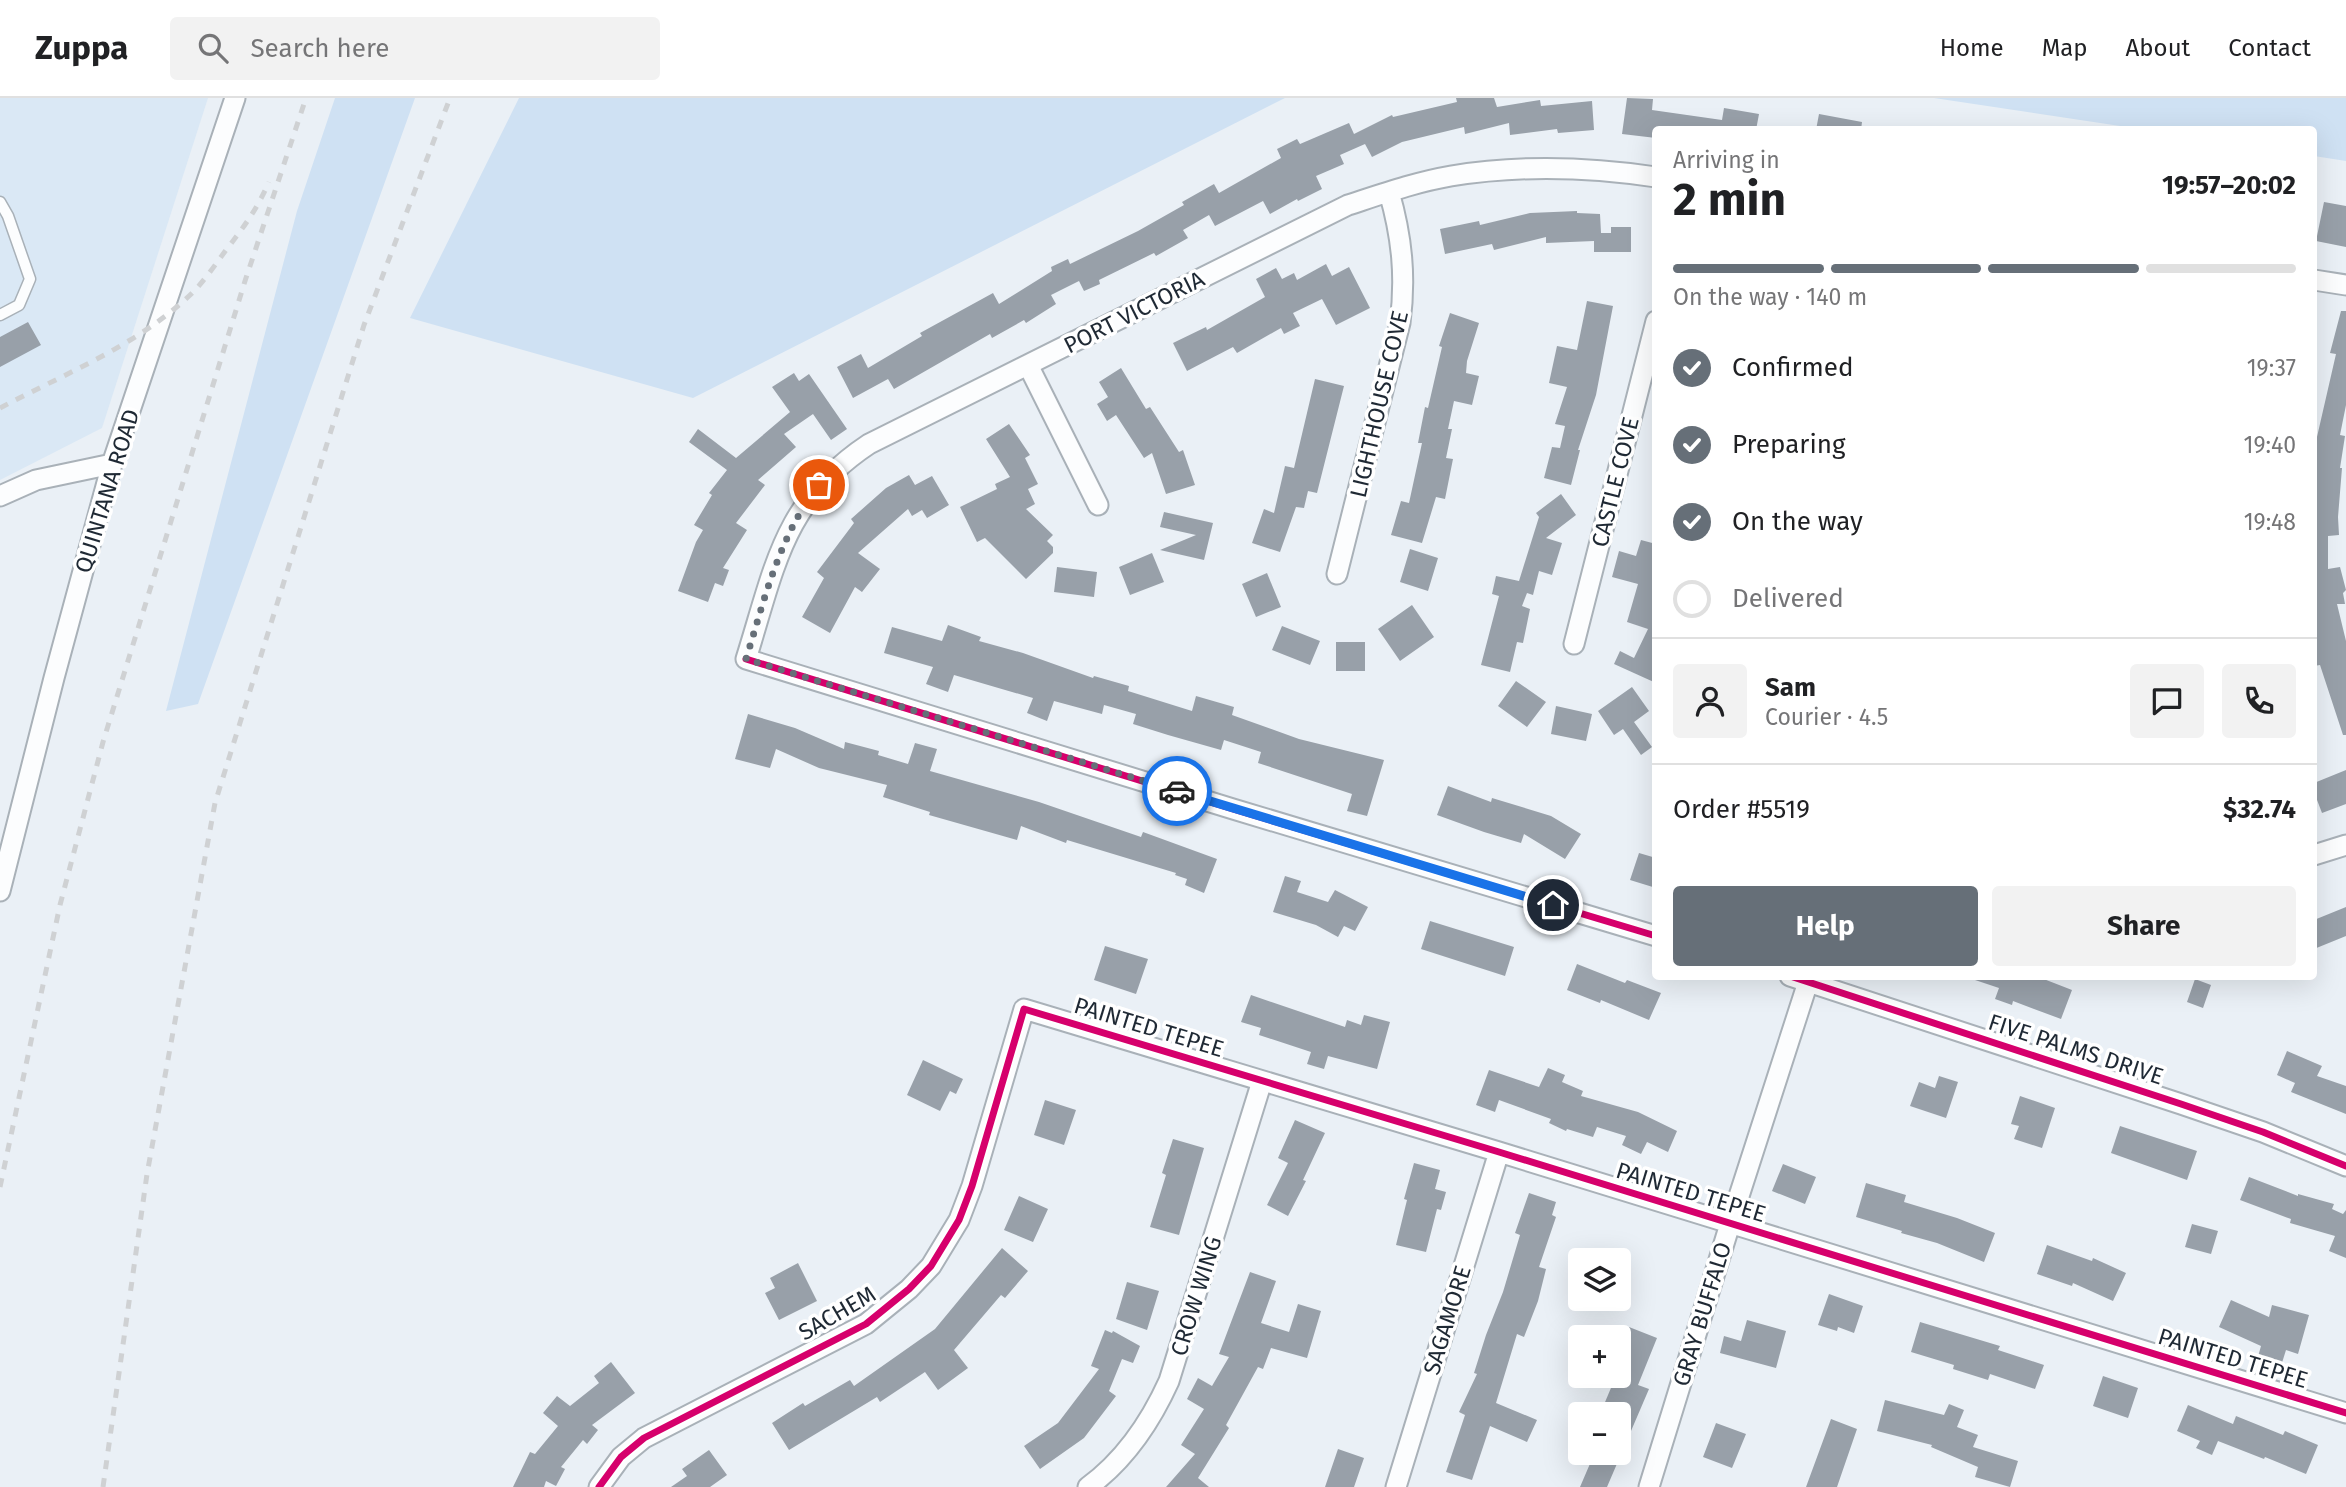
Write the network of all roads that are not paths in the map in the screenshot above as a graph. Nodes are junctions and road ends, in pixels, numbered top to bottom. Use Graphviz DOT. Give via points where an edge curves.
graph roads {
  1 [pos="235,98"];
  2 [pos="1652,177"];
  3 [pos="1389,192"];
  4 [pos="0,202"];
  5 [pos="2317,280"];
  6 [pos="2346,285"];
  7 [pos="0,315"];
  8 [pos="1652,337"];
  9 [pos="1028,365"];
  10 [pos="112,464"];
  11 [pos="0,496"];
  12 [pos="1098,505"];
  13 [pos="1337,574"];
  14 [pos="1574,644"];
  15 [pos="2346,845"];
  16 [pos="2317,854"];
  17 [pos="0,891"];
  18 [pos="1652,935"];
  19 [pos="1799,980"];
  20 [pos="1802,980"];
  21 [pos="1024,1009"];
  22 [pos="1262,1082"];
  23 [pos="1499,1152"];
  24 [pos="2346,1166"];
  25 [pos="1730,1224"];
  26 [pos="2346,1413"];
  27 [pos="599,1487"];
  28 [pos="1088,1487"];
  29 [pos="1396,1487"];
  30 [pos="1650,1487"];
  1 -- 10 [label="street, QUINTANA ROAD"];
  2 -- 3 [label="street, PORT VICTORIA" via="1505,170 1450,176"];
  3 -- 9 [label="street, PORT VICTORIA" via="1348,205"];
  3 -- 13 [label="street, LIGHTHOUSE COVE" via="1403,247 1402,311"];
  4 -- 7 [label="lane" via="30,279 19,305"];
  5 -- 6 [label="street"];
  8 -- 14 [label="street, CASTLE COVE"];
  9 -- 12 [label="street"];
  9 -- 18 [label="street, PORT VICTORIA" via="870,444 819,485 785,539 746,659"];
  10 -- 11 [label="street" via="36,480"];
  10 -- 17 [label="street, QUINTANA ROAD"];
  15 -- 16 [label="street"];
  19 -- 25 [label="street, GRAY BUFFALO"];
  20 -- 24 [label="street, FIVE PALMS DRIVE" via="2182,1104"];
  21 -- 22 [label="street, PAINTED TEPEE"];
  21 -- 27 [label="street, SACHEM" via="960,1220 924,1274 866,1324 644,1438 621,1457"];
  22 -- 23 [label="street, PAINTED TEPEE"];
  22 -- 28 [label="street, CROW WING" via="1169,1381 1129,1448"];
  23 -- 25 [label="street, PAINTED TEPEE"];
  23 -- 29 [label="street, SAGAMORE"];
  25 -- 26 [label="street, PAINTED TEPEE"];
  25 -- 30 [label="street, GRAY BUFFALO"];
}
